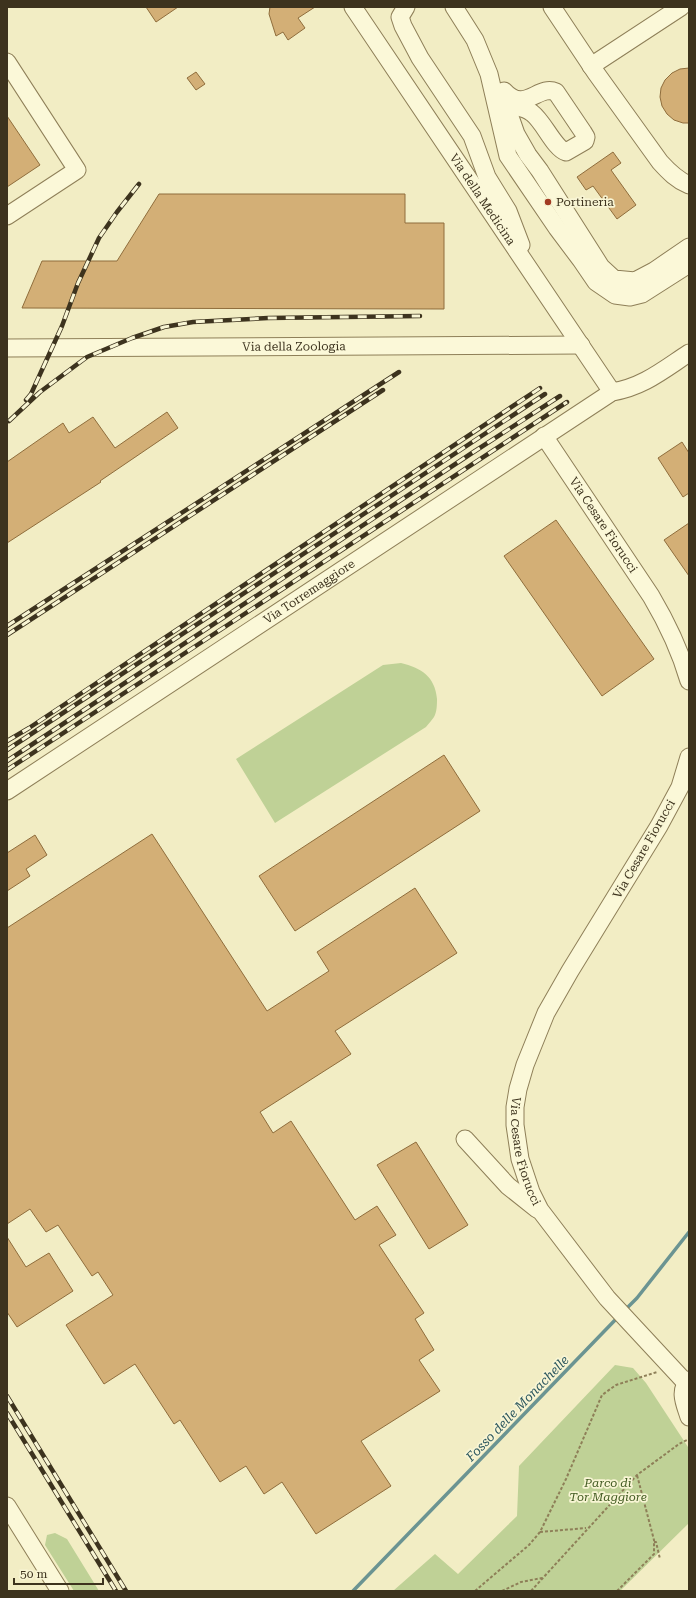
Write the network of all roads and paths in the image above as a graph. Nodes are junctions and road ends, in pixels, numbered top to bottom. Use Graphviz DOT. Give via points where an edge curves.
graph roads {
  1 [pos="353,7"];
  2 [pos="393,7"];
  3 [pos="406,7"];
  4 [pos="454,7"];
  5 [pos="466,7"];
  6 [pos="681,7"];
  7 [pos="556,10"];
  8 [pos="7,62"];
  9 [pos="591,66"];
  10 [pos="542,93"];
  11 [pos="501,95"];
  12 [pos="532,112"];
  13 [pos="454,157"];
  14 [pos="689,185"];
  15 [pos="7,216"];
  16 [pos="689,247"];
  17 [pos="689,264"];
  18 [pos="532,273"];
  19 [pos="581,345"];
  20 [pos="7,348"];
  21 [pos="689,353"];
  22 [pos="612,392"];
  23 [pos="544,436"];
  24 [pos="689,681"];
  25 [pos="689,757"];
  26 [pos="7,791"];
  27 [pos="465,1139"];
  28 [pos="542,1212"];
  29 [pos="672,1368"];
  30 [pos="688,1384"];
  31 [pos="689,1417"];
  32 [pos="689,1439"];
  33 [pos="637,1475"];
  34 [pos="7,1506"];
  35 [pos="588,1528"];
  36 [pos="540,1532"];
  37 [pos="654,1542"];
  38 [pos="660,1559"];
  39 [pos="544,1577"];
  40 [pos="60,1591"];
  41 [pos="475,1591"];
  42 [pos="502,1591"];
  43 [pos="531,1591"];
  44 [pos="617,1591"];
  1 -- 13 [label="street, Via della Medicina"];
  2 -- 13 [label="street" via="390,13 409,59 450,119 453,128"];
  3 -- 18 [label="street" via="400,17 403,26 420,58 472,136 488,177 508,211"];
  4 -- 11 [label="street" via="475,40"];
  5 -- 11 [label="street" via="475,19 500,77"];
  6 -- 9 [label="street"];
  7 -- 9 [label="street"];
  8 -- 15 [label="street" via="78,170"];
  9 -- 14 [label="street" via="669,173"];
  10 -- 11 [label="street" via="524,100"];
  10 -- 12 [label="street" via="530,104"];
  10 -- 12 [label="street" via="551,90 556,92 586,137 585,141 566,152 561,151"];
  11 -- 12 [label="street"];
  11 -- 16 [label="street" via="516,134 528,155 601,267 614,279 635,281"];
  11 -- 17 [label="street" via="508,156 596,282 615,295 630,298 642,294"];
  13 -- 18 [label="street, Via della Medicina"];
  18 -- 19 [label="street, Via della Medicina"];
  19 -- 20 [label="street, Via della Zoologia"];
  19 -- 22 [label="street, Via della Medicina"];
  21 -- 22 [label="street" via="643,383"];
  22 -- 23 [label="street, Via Torremaggiore"];
  23 -- 24 [label="street, Via Cesare Fiorucci" via="652,596 674,638"];
  23 -- 26 [label="street, Via Torremaggiore"];
  25 -- 28 [label="street, Via Cesare Fiorucci" via="680,787 546,1013 525,1065 515,1107 517,1141 524,1175"];
  27 -- 28 [label="street" via="508,1186"];
  28 -- 29 [label="street, Via Cesare Fiorucci" via="606,1298"];
  29 -- 30 [label="street, Via Cesare Fiorucci"];
  29 -- 36 [label="path" via="616,1385 602,1395"];
  30 -- 31 [label="street" via="682,1392"];
  32 -- 33 [label="path"];
  33 -- 35 [label="path"];
  33 -- 37 [label="path"];
  34 -- 40 [label="street"];
  35 -- 36 [label="path"];
  35 -- 39 [label="path"];
  36 -- 41 [label="path" via="529,1545"];
  37 -- 38 [label="path"];
  37 -- 44 [label="path" via="654,1554"];
  39 -- 42 [label="path" via="521,1582"];
  39 -- 43 [label="path"];
}
